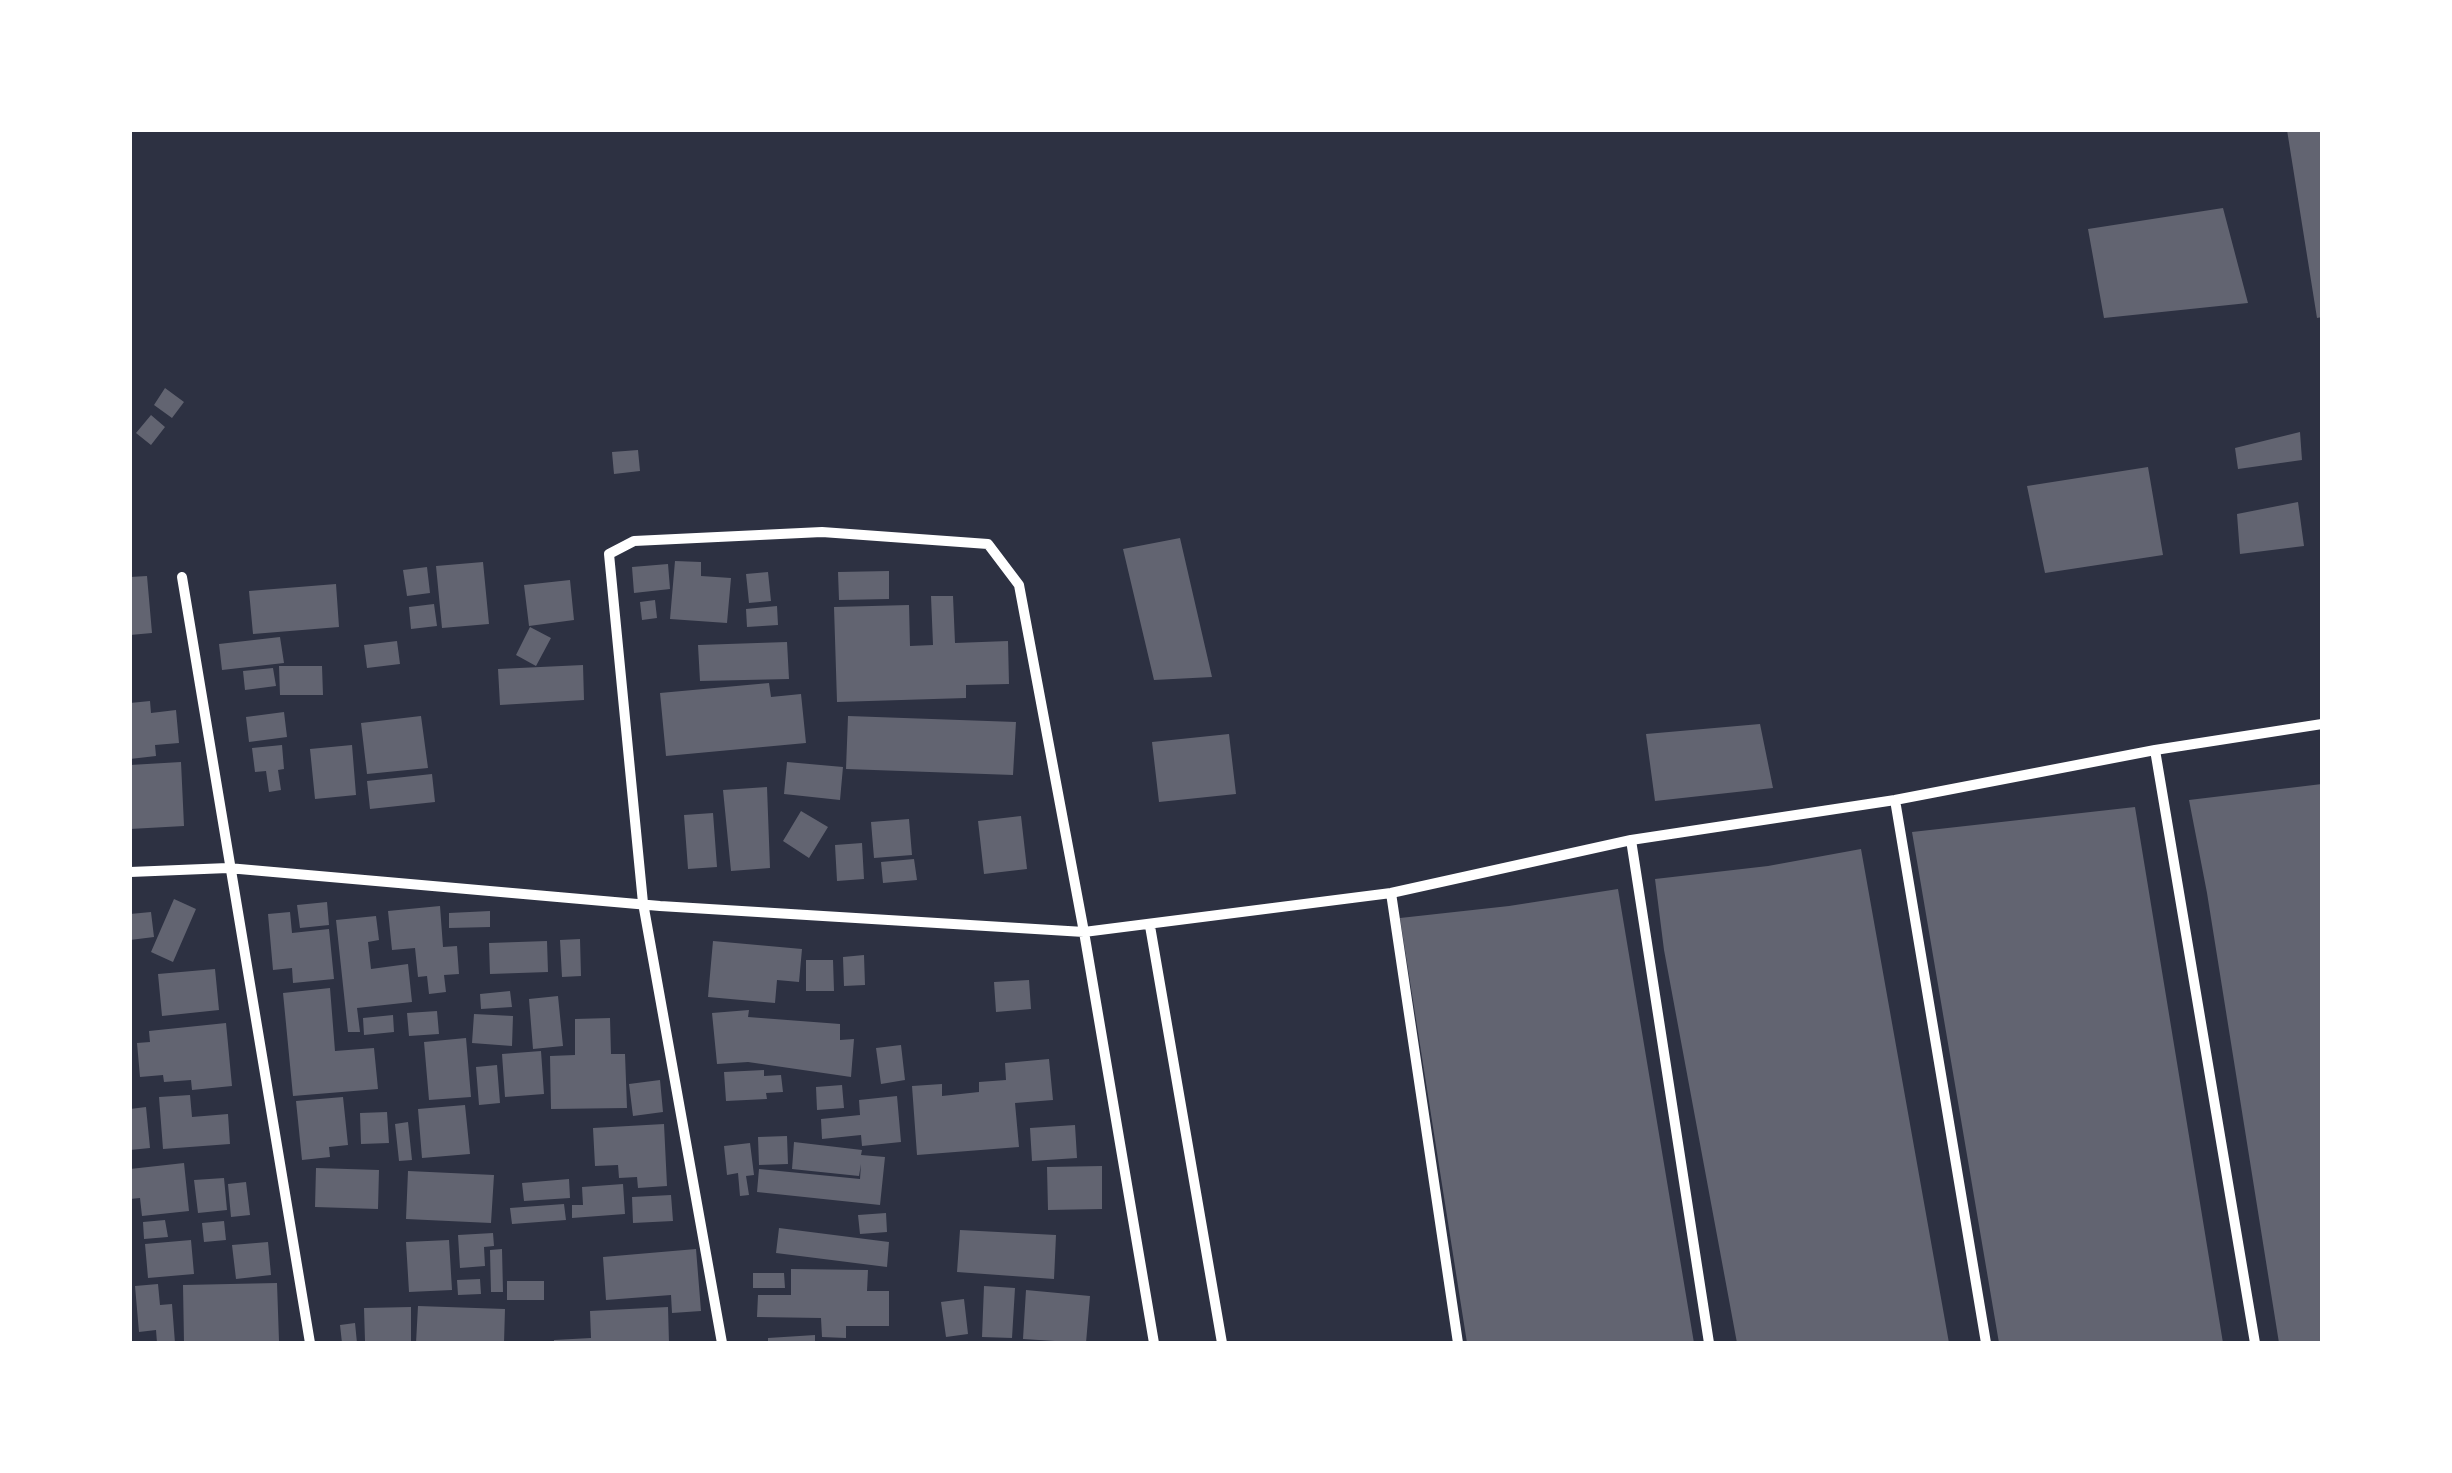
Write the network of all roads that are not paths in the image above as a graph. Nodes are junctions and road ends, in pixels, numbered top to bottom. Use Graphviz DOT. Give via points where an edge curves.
graph roads {
  1 [pos="182,577"];
  2 [pos="2322,724"];
  3 [pos="2154,750"];
  4 [pos="1896,800"];
  5 [pos="1631,840"];
  6 [pos="228,868"];
  7 [pos="130,872"];
  8 [pos="1391,893"];
  9 [pos="643,902"];
  10 [pos="1150,926"];
  11 [pos="1084,932"];
  12 [pos="310,1343"];
  13 [pos="722,1343"];
  14 [pos="1154,1343"];
  15 [pos="1222,1343"];
  16 [pos="1458,1343"];
  17 [pos="1709,1343"];
  18 [pos="1986,1343"];
  19 [pos="2255,1343"];
  1 -- 6 [label="street"];
  2 -- 3 [label="street"];
  3 -- 4 [label="street"];
  3 -- 19 [label="street"];
  4 -- 5 [label="street"];
  4 -- 18 [label="street"];
  5 -- 8 [label="street"];
  5 -- 17 [label="street"];
  6 -- 7 [label="street"];
  6 -- 9 [label="street"];
  6 -- 12 [label="street"];
  8 -- 10 [label="street"];
  8 -- 16 [label="street"];
  9 -- 11 [label="street"];
  9 -- 11 [label="street" via="609,554 634,541 822,532 988,544 1019,585"];
  9 -- 13 [label="street"];
  10 -- 11 [label="street"];
  10 -- 15 [label="street"];
  11 -- 14 [label="street"];
}
